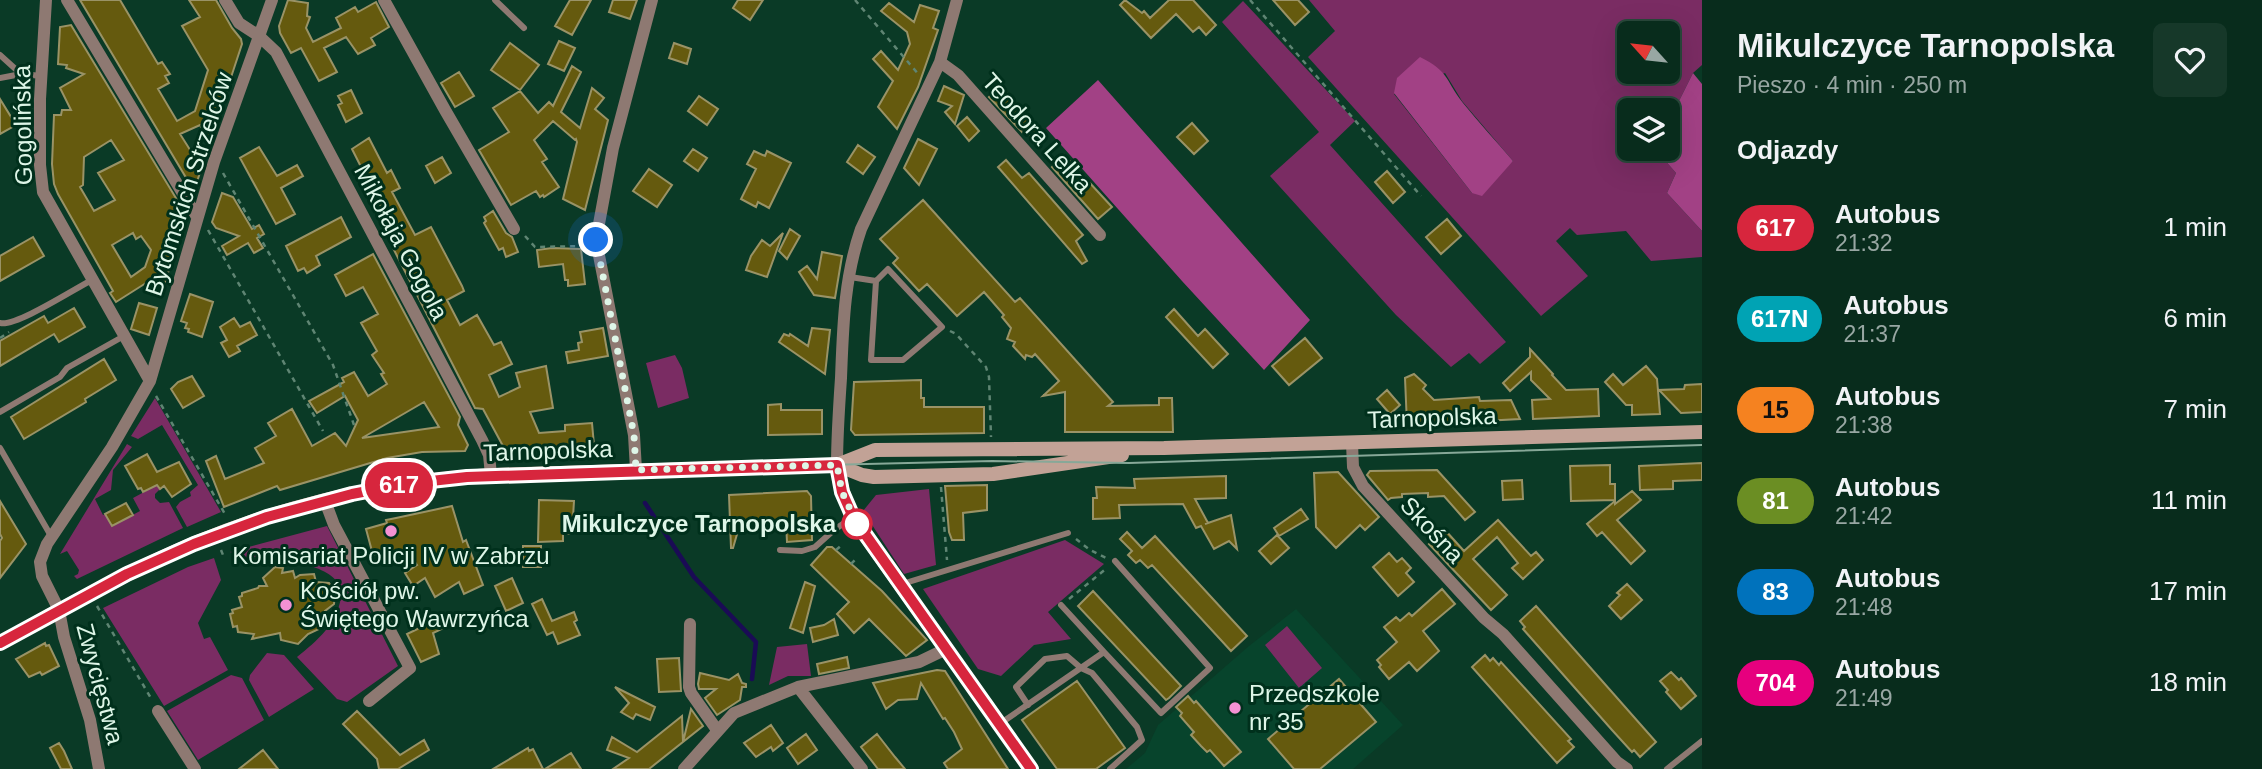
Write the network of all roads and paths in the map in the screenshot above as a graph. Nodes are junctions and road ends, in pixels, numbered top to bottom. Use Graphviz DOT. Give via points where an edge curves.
graph roads {
  1 [pos="46,0"];
  2 [pos="67,0"];
  3 [pos="225,0"];
  4 [pos="272,0"];
  5 [pos="384,0"];
  6 [pos="495,0"];
  7 [pos="652,0"];
  8 [pos="855,0"];
  9 [pos="957,0"];
  10 [pos="1250,0"];
  11 [pos="524,28"];
  12 [pos="259,36"];
  13 [pos="0,55"];
  14 [pos="940,62"];
  15 [pos="21,74"];
  16 [pos="41,76"];
  17 [pos="0,78"];
  18 [pos="929,86"];
  19 [pos="214,162"];
  20 [pos="1421,196"];
  21 [pos="197,217"];
  22 [pos="514,229"];
  23 [pos="1100,235"];
  24 [pos="597,246"];
  25 [pos="848,276"];
  26 [pos="92,280"];
  27 [pos="876,281"];
  28 [pos="0,323"];
  29 [pos="942,327"];
  30 [pos="124,336"];
  31 [pos="152,387"];
  32 [pos="0,412"];
  33 [pos="354,425"];
  34 [pos="323,431"];
  35 [pos="1702,432"];
  36 [pos="991,437"];
  37 [pos="1352,443"];
  38 [pos="0,448"];
  39 [pos="1164,448"];
  40 [pos="837,465"];
  41 [pos="636,470"];
  42 [pos="491,475"];
  43 [pos="941,483"];
  44 [pos="325,501"];
  45 [pos="225,514"];
  46 [pos="853,517"];
  47 [pos="1068,533"];
  48 [pos="52,537"];
  49 [pos="844,544"];
  50 [pos="780,550"];
  51 [pos="836,551"];
  52 [pos="855,560"];
  53 [pos="1115,562"];
  54 [pos="851,564"];
  55 [pos="948,570"];
  56 [pos="900,584"];
  57 [pos="97,606"];
  58 [pos="1061,606"];
  59 [pos="59,610"];
  60 [pos="690,624"];
  61 [pos="0,643"];
  62 [pos="946,649"];
  63 [pos="1104,652"];
  64 [pos="1081,668"];
  65 [pos="798,687"];
  66 [pos="369,701"];
  67 [pos="1028,705"];
  68 [pos="158,711"];
  69 [pos="999,724"];
  70 [pos="717,730"];
  71 [pos="1702,741"];
  72 [pos="99,769"];
  73 [pos="195,769"];
  74 [pos="684,769"];
  75 [pos="862,769"];
  76 [pos="1031,769"];
  77 [pos="1110,769"];
  78 [pos="1627,769"];
  79 [pos="1667,769"];
  1 -- 16 [label="street, Gogolińska"];
  2 -- 21 [label="street"];
  3 -- 12 [label="street, Mikołaja Gogola" via="239,23"];
  4 -- 12 [label="street, Bytomskich Strzelców"];
  5 -- 22 [label="street"];
  6 -- 11 [label="lane"];
  7 -- 24 [label="street" via="613,148"];
  8 -- 18 [label="path"];
  9 -- 14 [label="street"];
  10 -- 20 [label="path"];
  12 -- 19 [label="street, Bytomskich Strzelców"];
  12 -- 42 [label="street, Mikołaja Gogola" via="276,52 463,404 489,455"];
  13 -- 15 [label="lane"];
  14 -- 18 [label="street"];
  14 -- 23 [label="street, Teodora Lelka" via="958,75"];
  15 -- 16 [label="lane"];
  15 -- 17 [label="lane"];
  16 -- 26 [label="street, Gogolińska" via="43,192"];
  18 -- 25 [label="street" via="861,229"];
  19 -- 21 [label="street, Bytomskich Strzelców"];
  19 -- 33 [label="path" via="228,178 333,365"];
  21 -- 31 [label="street, Bytomskich Strzelców"];
  21 -- 34 [label="path"];
  22 -- 24 [label="path" via="535,247"];
  24 -- 41 [label="street" via="634,435"];
  25 -- 27 [label="lane"];
  25 -- 40 [label="street"];
  26 -- 28 [label="lane" via="18,320"];
  26 -- 30 [label="street, Gogolińska"];
  27 -- 29 [label="lane" via="888,269"];
  27 -- 29 [label="lane" via="871,360 903,360"];
  29 -- 36 [label="path" via="956,334 986,367"];
  30 -- 31 [label="street, Gogolińska"];
  30 -- 32 [label="lane"];
  31 -- 45 [label="path"];
  31 -- 48 [label="street, Bytomskich Strzelców"];
  35 -- 37 [label="main road, Tarnopolska"];
  37 -- 39 [label="main road, Tarnopolska"];
  37 -- 78 [label="street, Skośna" via="1353,467 1363,486"];
  38 -- 48 [label="lane"];
  39 -- 40 [label="main road, Tarnopolska" via="875,450"];
  39 -- 40 [label="main road, Tarnopolska" via="975,475 874,477"];
  40 -- 41 [label="main road, Tarnopolska"];
  40 -- 46 [label="main road"];
  41 -- 42 [label="main road, Tarnopolska"];
  42 -- 44 [label="main road, Tarnopolska" via="404,484"];
  43 -- 55 [label="path"];
  44 -- 59 [label="main road, Tarnopolska" via="194,544"];
  44 -- 66 [label="street" via="410,668"];
  46 -- 50 [label="lane" via="815,547"];
  46 -- 56 [label="main road"];
  47 -- 53 [label="path"];
  47 -- 55 [label="lane"];
  48 -- 59 [label="street, Zwycięstwa" via="42,554 41,570"];
  49 -- 51 [label="path"];
  52 -- 54 [label="path"];
  53 -- 58 [label="path"];
  53 -- 63 [label="lane" via="1210,668 1161,713"];
  55 -- 56 [label="lane"];
  56 -- 62 [label="main road"];
  57 -- 68 [label="path"];
  58 -- 63 [label="lane"];
  59 -- 61 [label="main road, Tarnopolska"];
  59 -- 72 [label="street, Zwycięstwa"];
  60 -- 70 [label="street" via="689,687"];
  62 -- 65 [label="street" via="919,662"];
  62 -- 69 [label="main road"];
  63 -- 64 [label="lane"];
  64 -- 67 [label="lane"];
  64 -- 67 [label="lane" via="1067,656 1045,659 1016,687"];
  64 -- 77 [label="lane" via="1092,673 1138,727 1142,740"];
  65 -- 70 [label="street" via="734,713"];
  65 -- 75 [label="street"];
  67 -- 69 [label="lane"];
  68 -- 73 [label="street"];
  69 -- 76 [label="main road"];
  70 -- 74 [label="street"];
  71 -- 79 [label="lane"];
}
